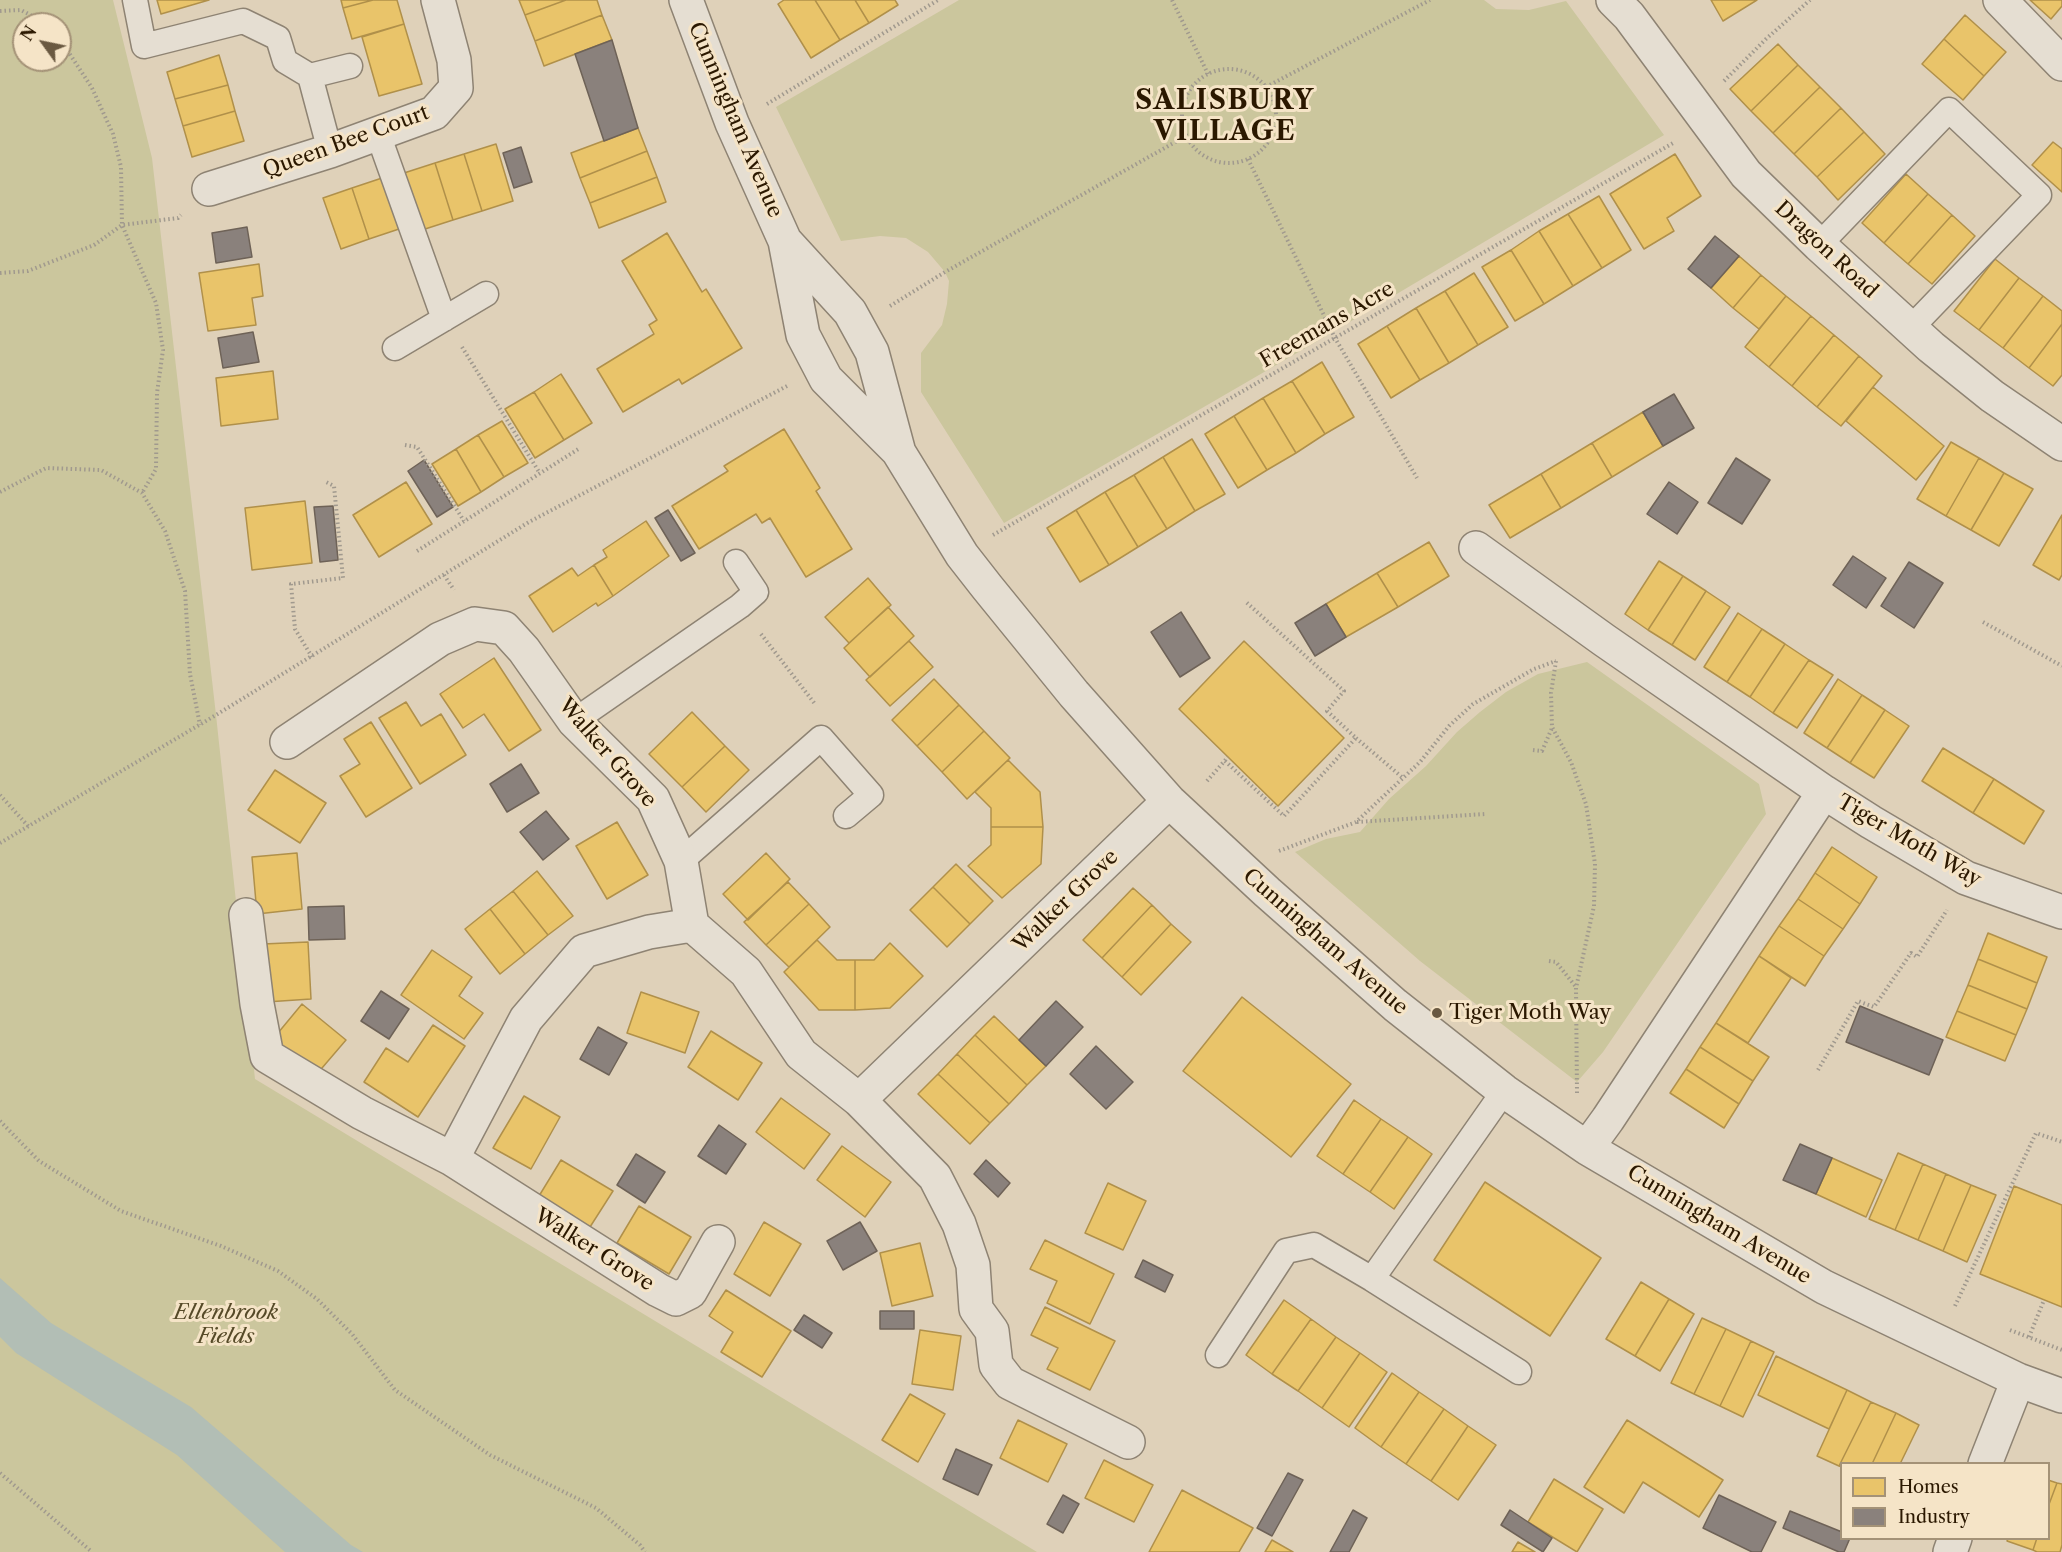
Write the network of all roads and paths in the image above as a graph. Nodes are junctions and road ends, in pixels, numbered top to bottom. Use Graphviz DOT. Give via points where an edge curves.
graph roads {
  1 [pos="135,0"];
  2 [pos="438,0"];
  3 [pos="686,0"];
  4 [pos="938,0"];
  5 [pos="1172,0"];
  6 [pos="1430,0"];
  7 [pos="1810,0"];
  8 [pos="2000,0"];
  9 [pos="1622,5"];
  10 [pos="0,11"];
  11 [pos="25,12"];
  12 [pos="72,56"];
  13 [pos="2062,64"];
  14 [pos="350,66"];
  15 [pos="1208,74"];
  16 [pos="310,76"];
  17 [pos="1266,87"];
  18 [pos="1702,116"];
  19 [pos="732,123"];
  20 [pos="378,134"];
  21 [pos="1186,136"];
  22 [pos="330,151"];
  23 [pos="1248,159"];
  24 [pos="209,189"];
  25 [pos="122,225"];
  26 [pos="786,241"];
  27 [pos="1820,245"];
  28 [pos="0,273"];
  29 [pos="486,294"];
  30 [pos="882,310"];
  31 [pos="444,319"];
  32 [pos="1910,329"];
  33 [pos="1335,338"];
  34 [pos="395,348"];
  35 [pos="794,382"];
  36 [pos="2062,444"];
  37 [pos="405,445"];
  38 [pos="580,448"];
  39 [pos="898,451"];
  40 [pos="539,472"];
  41 [pos="1417,478"];
  42 [pos="324,482"];
  43 [pos="0,492"];
  44 [pos="142,494"];
  45 [pos="464,521"];
  46 [pos="991,523"];
  47 [pos="997,532"];
  48 [pos="1003,541"];
  49 [pos="1476,548"];
  50 [pos="417,551"];
  51 [pos="962,555"];
  52 [pos="736,562"];
  53 [pos="1245,601"];
  54 [pos="740,606"];
  55 [pos="1983,622"];
  56 [pos="1589,629"];
  57 [pos="312,657"];
  58 [pos="1556,660"];
  59 [pos="2062,666"];
  60 [pos="574,721"];
  61 [pos="200,725"];
  62 [pos="1552,727"];
  63 [pos="820,738"];
  64 [pos="1356,738"];
  65 [pos="287,742"];
  66 [pos="1533,750"];
  67 [pos="1200,774"];
  68 [pos="1403,778"];
  69 [pos="1824,792"];
  70 [pos="0,795"];
  71 [pos="1170,801"];
  72 [pos="1485,814"];
  73 [pos="846,816"];
  74 [pos="1356,822"];
  75 [pos="29,827"];
  76 [pos="0,843"];
  77 [pos="1286,859"];
  78 [pos="681,861"];
  79 [pos="1966,878"];
  80 [pos="2062,912"];
  81 [pos="246,915"];
  82 [pos="692,925"];
  83 [pos="1549,961"];
  84 [pos="1576,988"];
  85 [pos="1818,1070"];
  86 [pos="1569,1089"];
  87 [pos="1504,1091"];
  88 [pos="859,1100"];
  89 [pos="0,1121"];
  90 [pos="2062,1142"];
  91 [pos="1587,1148"];
  92 [pos="452,1159"];
  93 [pos="718,1242"];
  94 [pos="1372,1279"];
  95 [pos="2044,1300"];
  96 [pos="1945,1301"];
  97 [pos="1955,1306"];
  98 [pos="1965,1310"];
  99 [pos="2005,1328"];
  100 [pos="2029,1337"];
  101 [pos="2062,1350"];
  102 [pos="1218,1355"];
  103 [pos="1519,1372"];
  104 [pos="2018,1380"];
  105 [pos="2062,1396"];
  106 [pos="1128,1443"];
  107 [pos="1986,1462"];
  108 [pos="0,1473"];
  109 [pos="92,1552"];
  110 [pos="645,1552"];
  1 -- 16 [label="lane" via="144,46 243,21 278,38 285,61"];
  2 -- 20 [label="street, Queen Bee Court" via="454,60 456,88 434,113"];
  3 -- 19 [label="street, Cunningham Avenue"];
  4 -- 19 [label="path"];
  5 -- 15 [label="path"];
  6 -- 17 [label="path"];
  7 -- 18 [label="path, Freemans Acre" via="1766,39"];
  8 -- 13 [label="street"];
  9 -- 18 [label="street, Dragon Road"];
  10 -- 11 [label="path"];
  12 -- 25 [label="path" via="113,134 121,167"];
  14 -- 16 [label="lane"];
  15 -- 17 [label="path" via="1235,70 1251,75"];
  15 -- 21 [label="path" via="1192,87 1183,104"];
  16 -- 22 [label="lane"];
  17 -- 23 [label="path" via="1276,112 1272,135 1262,150"];
  18 -- 27 [label="street, Dragon Road" via="1746,174"];
  18 -- 33 [label="path, Freemans Acre"];
  19 -- 26 [label="street, Cunningham Avenue"];
  20 -- 22 [label="street, Queen Bee Court"];
  20 -- 31 [label="lane"];
  21 -- 23 [label="path" via="1202,154 1216,161"];
  21 -- 30 [label="path"];
  22 -- 24 [label="street, Queen Bee Court"];
  23 -- 33 [label="path"];
  24 -- 25 [label="path" via="178,218"];
  25 -- 28 [label="path" via="94,245 28,271"];
  25 -- 44 [label="path" via="156,303 163,350 157,393 156,469"];
  26 -- 39 [label="street, Cunningham Avenue" via="850,312 872,352"];
  26 -- 39 [label="street, Cunningham Avenue" via="803,335 826,379"];
  27 -- 32 [label="street, Dragon Road"];
  27 -- 32 [label="lane" via="1949,110 2039,195"];
  29 -- 31 [label="lane"];
  31 -- 34 [label="lane"];
  31 -- 40 [label="path"];
  32 -- 36 [label="street, Dragon Road" via="1992,396"];
  33 -- 41 [label="path"];
  33 -- 47 [label="path, Freemans Acre"];
  35 -- 57 [label="path" via="529,522"];
  37 -- 45 [label="path" via="417,447"];
  38 -- 40 [label="path"];
  39 -- 51 [label="street, Cunningham Avenue"];
  40 -- 45 [label="path"];
  42 -- 57 [label="path" via="334,486 343,578 291,584 295,628"];
  43 -- 44 [label="path" via="46,468 102,470"];
  44 -- 61 [label="path" via="165,531 185,591 190,674"];
  45 -- 50 [label="path"];
  46 -- 47 [label="path"];
  47 -- 48 [label="path"];
  47 -- 51 [label="path, Freemans Acre"];
  49 -- 56 [label="street, Tiger Moth Way"];
  51 -- 71 [label="street, Cunningham Avenue" via="1074,694"];
  52 -- 54 [label="lane" via="756,592"];
  53 -- 64 [label="path" via="1344,691 1327,711"];
  54 -- 60 [label="lane"];
  54 -- 63 [label="path" via="822,714"];
  55 -- 59 [label="path"];
  56 -- 58 [label="path" via="1573,653"];
  56 -- 69 [label="street, Tiger Moth Way"];
  57 -- 61 [label="path"];
  58 -- 62 [label="path" via="1551,693"];
  58 -- 68 [label="path" via="1473,704"];
  60 -- 65 [label="street, Walker Grove" via="504,628 475,624 440,639"];
  60 -- 78 [label="street, Walker Grove" via="653,799"];
  61 -- 75 [label="path"];
  62 -- 66 [label="path" via="1542,751"];
  62 -- 84 [label="path" via="1571,762 1586,804 1595,864 1594,906"];
  63 -- 73 [label="lane" via="871,795"];
  63 -- 78 [label="lane"];
  64 -- 67 [label="path" via="1284,816 1226,759 1208,782"];
  64 -- 68 [label="path"];
  68 -- 74 [label="path"];
  69 -- 79 [label="street, Tiger Moth Way"];
  69 -- 91 [label="street, Tiger Moth Way"];
  70 -- 75 [label="path"];
  71 -- 87 [label="street, Cunningham Avenue" via="1395,1005"];
  71 -- 88 [label="street, Walker Grove"];
  72 -- 74 [label="path"];
  74 -- 77 [label="path" via="1278,851"];
  75 -- 76 [label="path"];
  78 -- 82 [label="street, Walker Grove"];
  79 -- 80 [label="street, Tiger Moth Way"];
  79 -- 85 [label="path" via="1917,957 1911,953 1874,1007 1858,1001"];
  81 -- 92 [label="street, Walker Grove" via="267,1056 362,1113"];
  82 -- 88 [label="street" via="746,972 801,1054"];
  82 -- 92 [label="street" via="649,932 584,951 526,1019"];
  83 -- 84 [label="path" via="1556,962"];
  84 -- 86 [label="path" via="1578,1096"];
  87 -- 91 [label="street, Cunningham Avenue"];
  87 -- 94 [label="lane"];
  88 -- 106 [label="street" via="935,1176 959,1224 973,1265 976,1309 992,1331 996,1365 1010,1383"];
  89 -- 110 [label="path" via="39,1161 121,1210 221,1245 278,1271 317,1299 352,1334 395,1390 490,1455 596,1508"];
  90 -- 97 [label="path" via="2036,1133"];
  91 -- 104 [label="street, Cunningham Avenue" via="1824,1287"];
  92 -- 93 [label="street, Walker Grove" via="676,1299 690,1292"];
  94 -- 102 [label="lane" via="1314,1245 1286,1251"];
  94 -- 103 [label="lane"];
  95 -- 100 [label="path"];
  96 -- 97 [label="path"];
  97 -- 98 [label="path"];
  99 -- 100 [label="path"];
  100 -- 101 [label="path"];
  104 -- 105 [label="street, Cunningham Avenue"];
  104 -- 107 [label="street"];
  108 -- 109 [label="path"];
}
